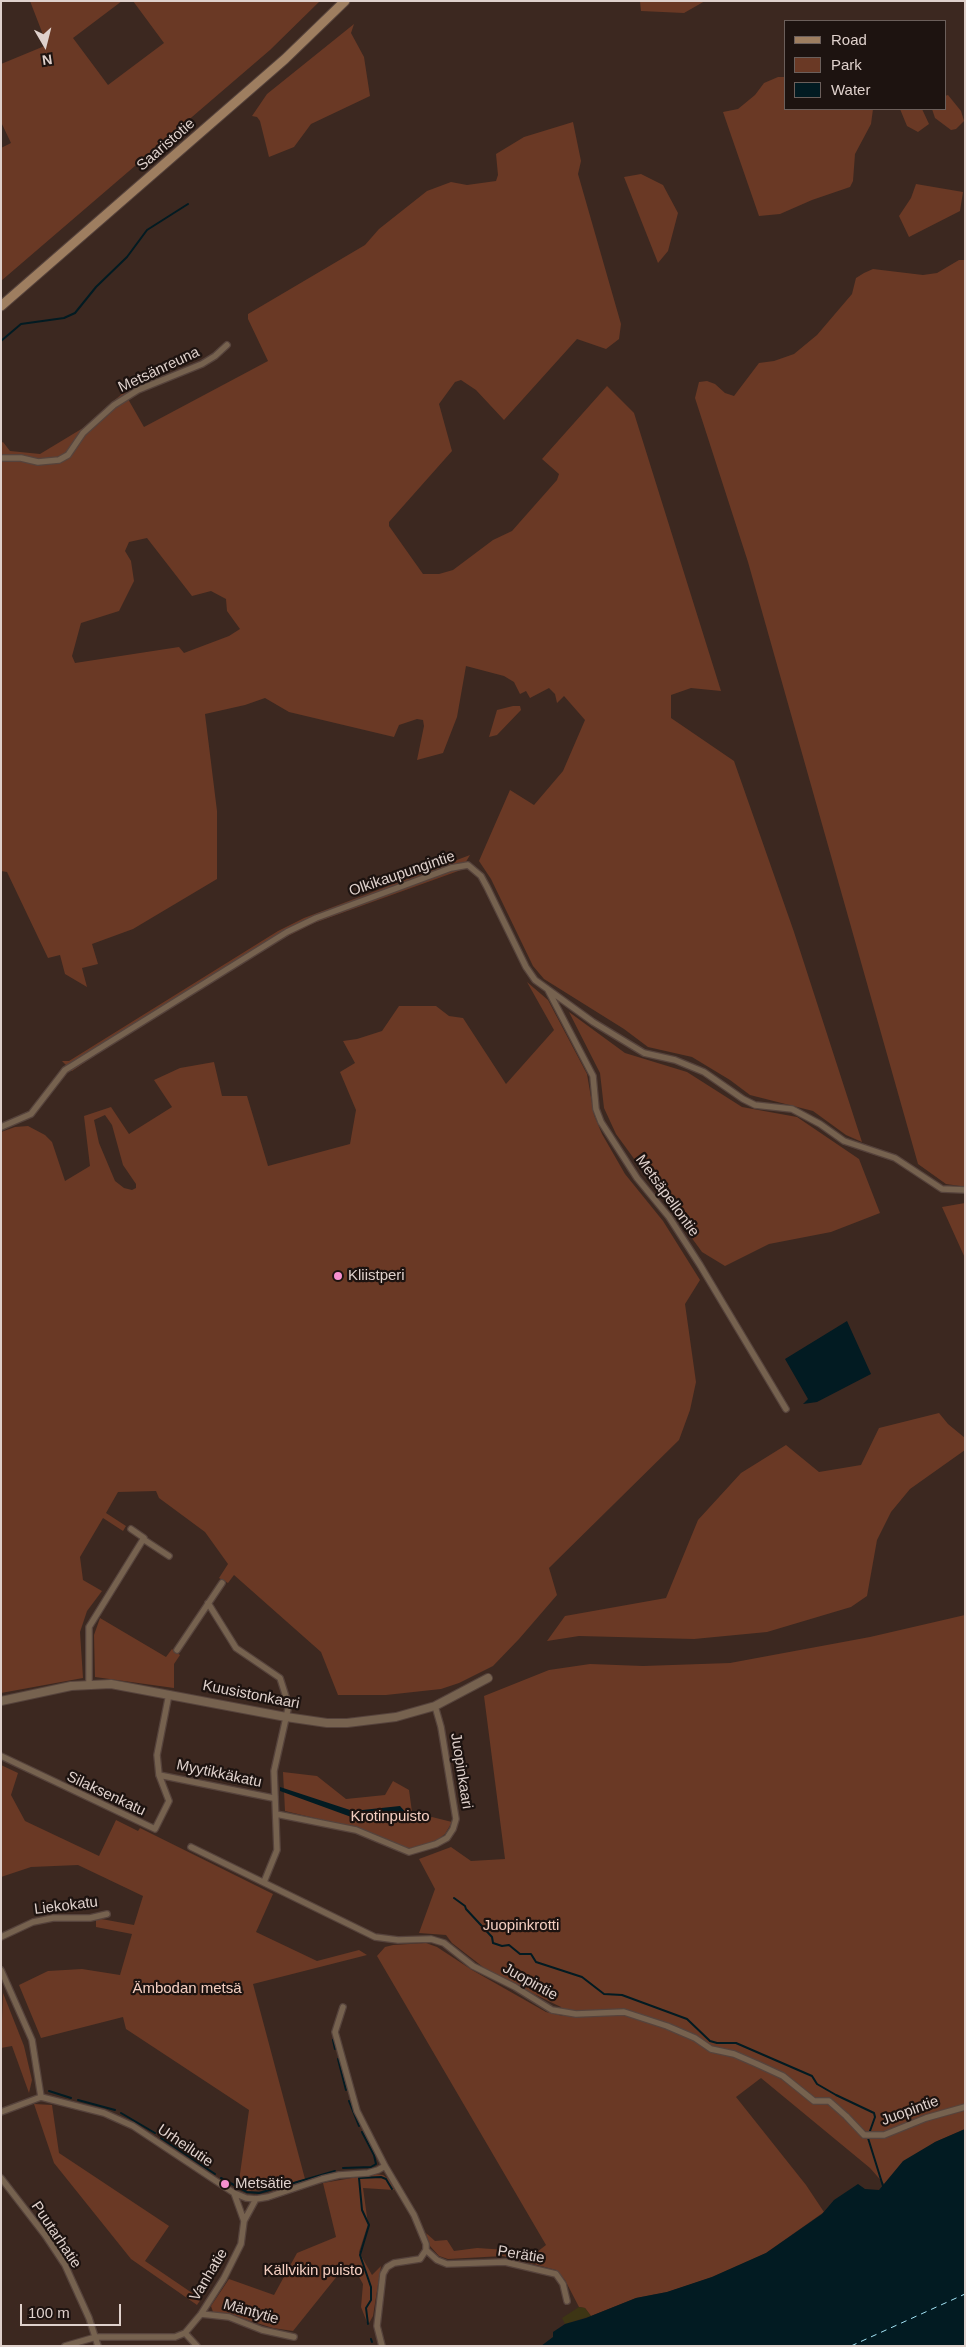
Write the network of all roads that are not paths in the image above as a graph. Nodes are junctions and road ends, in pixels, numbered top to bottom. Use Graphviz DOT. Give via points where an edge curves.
graph roads {
  1 [pos="345,1"];
  2 [pos="1,306"];
  3 [pos="227,345"];
  4 [pos="1,458"];
  5 [pos="548,990"];
  6 [pos="1,1127"];
  7 [pos="965,1190"];
  8 [pos="786,1409"];
  9 [pos="131,1529"];
  10 [pos="143,1540"];
  11 [pos="168,1556"];
  12 [pos="222,1583"];
  13 [pos="208,1604"];
  14 [pos="177,1650"];
  15 [pos="488,1678"];
  16 [pos="89,1684"];
  17 [pos="169,1694"];
  18 [pos="1,1701"];
  19 [pos="435,1706"];
  20 [pos="286,1717"];
  21 [pos="1,1756"];
  22 [pos="159,1775"];
  23 [pos="274,1798"];
  24 [pos="276,1814"];
  25 [pos="191,1847"];
  26 [pos="264,1882"];
  27 [pos="107,1914"];
  28 [pos="1,1937"];
  29 [pos="1,1970"];
  30 [pos="344,2007"];
  31 [pos="41,2097"];
  32 [pos="965,2107"];
  33 [pos="1,2112"];
  34 [pos="384,2166"];
  35 [pos="1,2178"];
  36 [pos="234,2194"];
  37 [pos="256,2199"];
  38 [pos="244,2221"];
  39 [pos="426,2250"];
  40 [pos="567,2301"];
  41 [pos="201,2314"];
  42 [pos="185,2333"];
  43 [pos="96,2337"];
  44 [pos="294,2338"];
  45 [pos="65,2346"];
  46 [pos="98,2346"];
  47 [pos="197,2346"];
  48 [pos="382,2346"];
  1 -- 2 [label="main road, Saaristotie" via="285,59"];
  3 -- 4 [label="street, Metsänreuna" via="216,356 138,390 114,405 91,425 68,455 59,460 38,462"];
  5 -- 6 [label="street, Olkikaupungintie" via="526,967 481,876 468,865 451,868 286,932 74,1063 58,1077 31,1114"];
  5 -- 7 [label="street, Olkikaupungintie" via="644,1053 675,1060 704,1072 755,1104 804,1114 844,1141 895,1158 942,1188"];
  5 -- 8 [label="street, Metsäpellontie" via="593,1076 596,1109 601,1122 700,1265"];
  9 -- 10 [label="street"];
  10 -- 11 [label="street"];
  10 -- 16 [label="street" via="89,1627"];
  12 -- 13 [label="street"];
  13 -- 14 [label="street"];
  13 -- 20 [label="street" via="236,1648 280,1678 288,1700"];
  15 -- 19 [label="street, Kuusistonkaari"];
  16 -- 17 [label="street, Kuusistonkaari" via="119,1685"];
  16 -- 18 [label="street, Kuusistonkaari"];
  17 -- 20 [label="street, Kuusistonkaari"];
  17 -- 22 [label="street, Silaksenkatu" via="157,1755"];
  19 -- 20 [label="street, Kuusistonkaari" via="375,1721 327,1723"];
  19 -- 24 [label="street, Juopinkaari" via="442,1727 456,1819 447,1838 409,1852 356,1830"];
  20 -- 23 [label="street" via="275,1763"];
  21 -- 22 [label="street, Silaksenkatu" via="155,1829 168,1801"];
  22 -- 23 [label="street, Myytikkäkatu"];
  23 -- 24 [label="street"];
  24 -- 26 [label="street" via="277,1850"];
  25 -- 26 [label="street, Juopintie"];
  26 -- 32 [label="street, Juopintie" via="375,1937 431,1939 444,1943 473,1966 552,2010 576,2014 624,2012 667,2026 711,2049 734,2054 783,2076 814,2101 829,2102 864,2135 884,2135"];
  27 -- 28 [label="street, Liekokatu" via="33,1922"];
  29 -- 31 [label="street" via="32,2040"];
  30 -- 34 [label="street" via="335,2032 339,2052 357,2111"];
  31 -- 33 [label="street"];
  31 -- 36 [label="street, Urheilutie" via="117,2118"];
  34 -- 37 [label="street, Urheilutie" via="368,2173 322,2179"];
  34 -- 39 [label="street" via="414,2215"];
  35 -- 43 [label="street, Puutarhatie" via="65,2265"];
  36 -- 37 [label="street, Urheilutie"];
  36 -- 38 [label="street"];
  37 -- 38 [label="street"];
  38 -- 41 [label="street, Vanhatie" via="237,2255"];
  39 -- 40 [label="street, Perätie" via="447,2264 505,2262 556,2274 563,2284"];
  39 -- 48 [label="street" via="420,2259 387,2267 377,2326"];
  41 -- 42 [label="street, Vanhatie"];
  41 -- 44 [label="street, Mäntytie" via="229,2316 262,2330"];
  42 -- 43 [label="street" via="176,2337"];
  42 -- 47 [label="street"];
  43 -- 45 [label="street"];
  43 -- 46 [label="street, Puutarhatie"];
}
